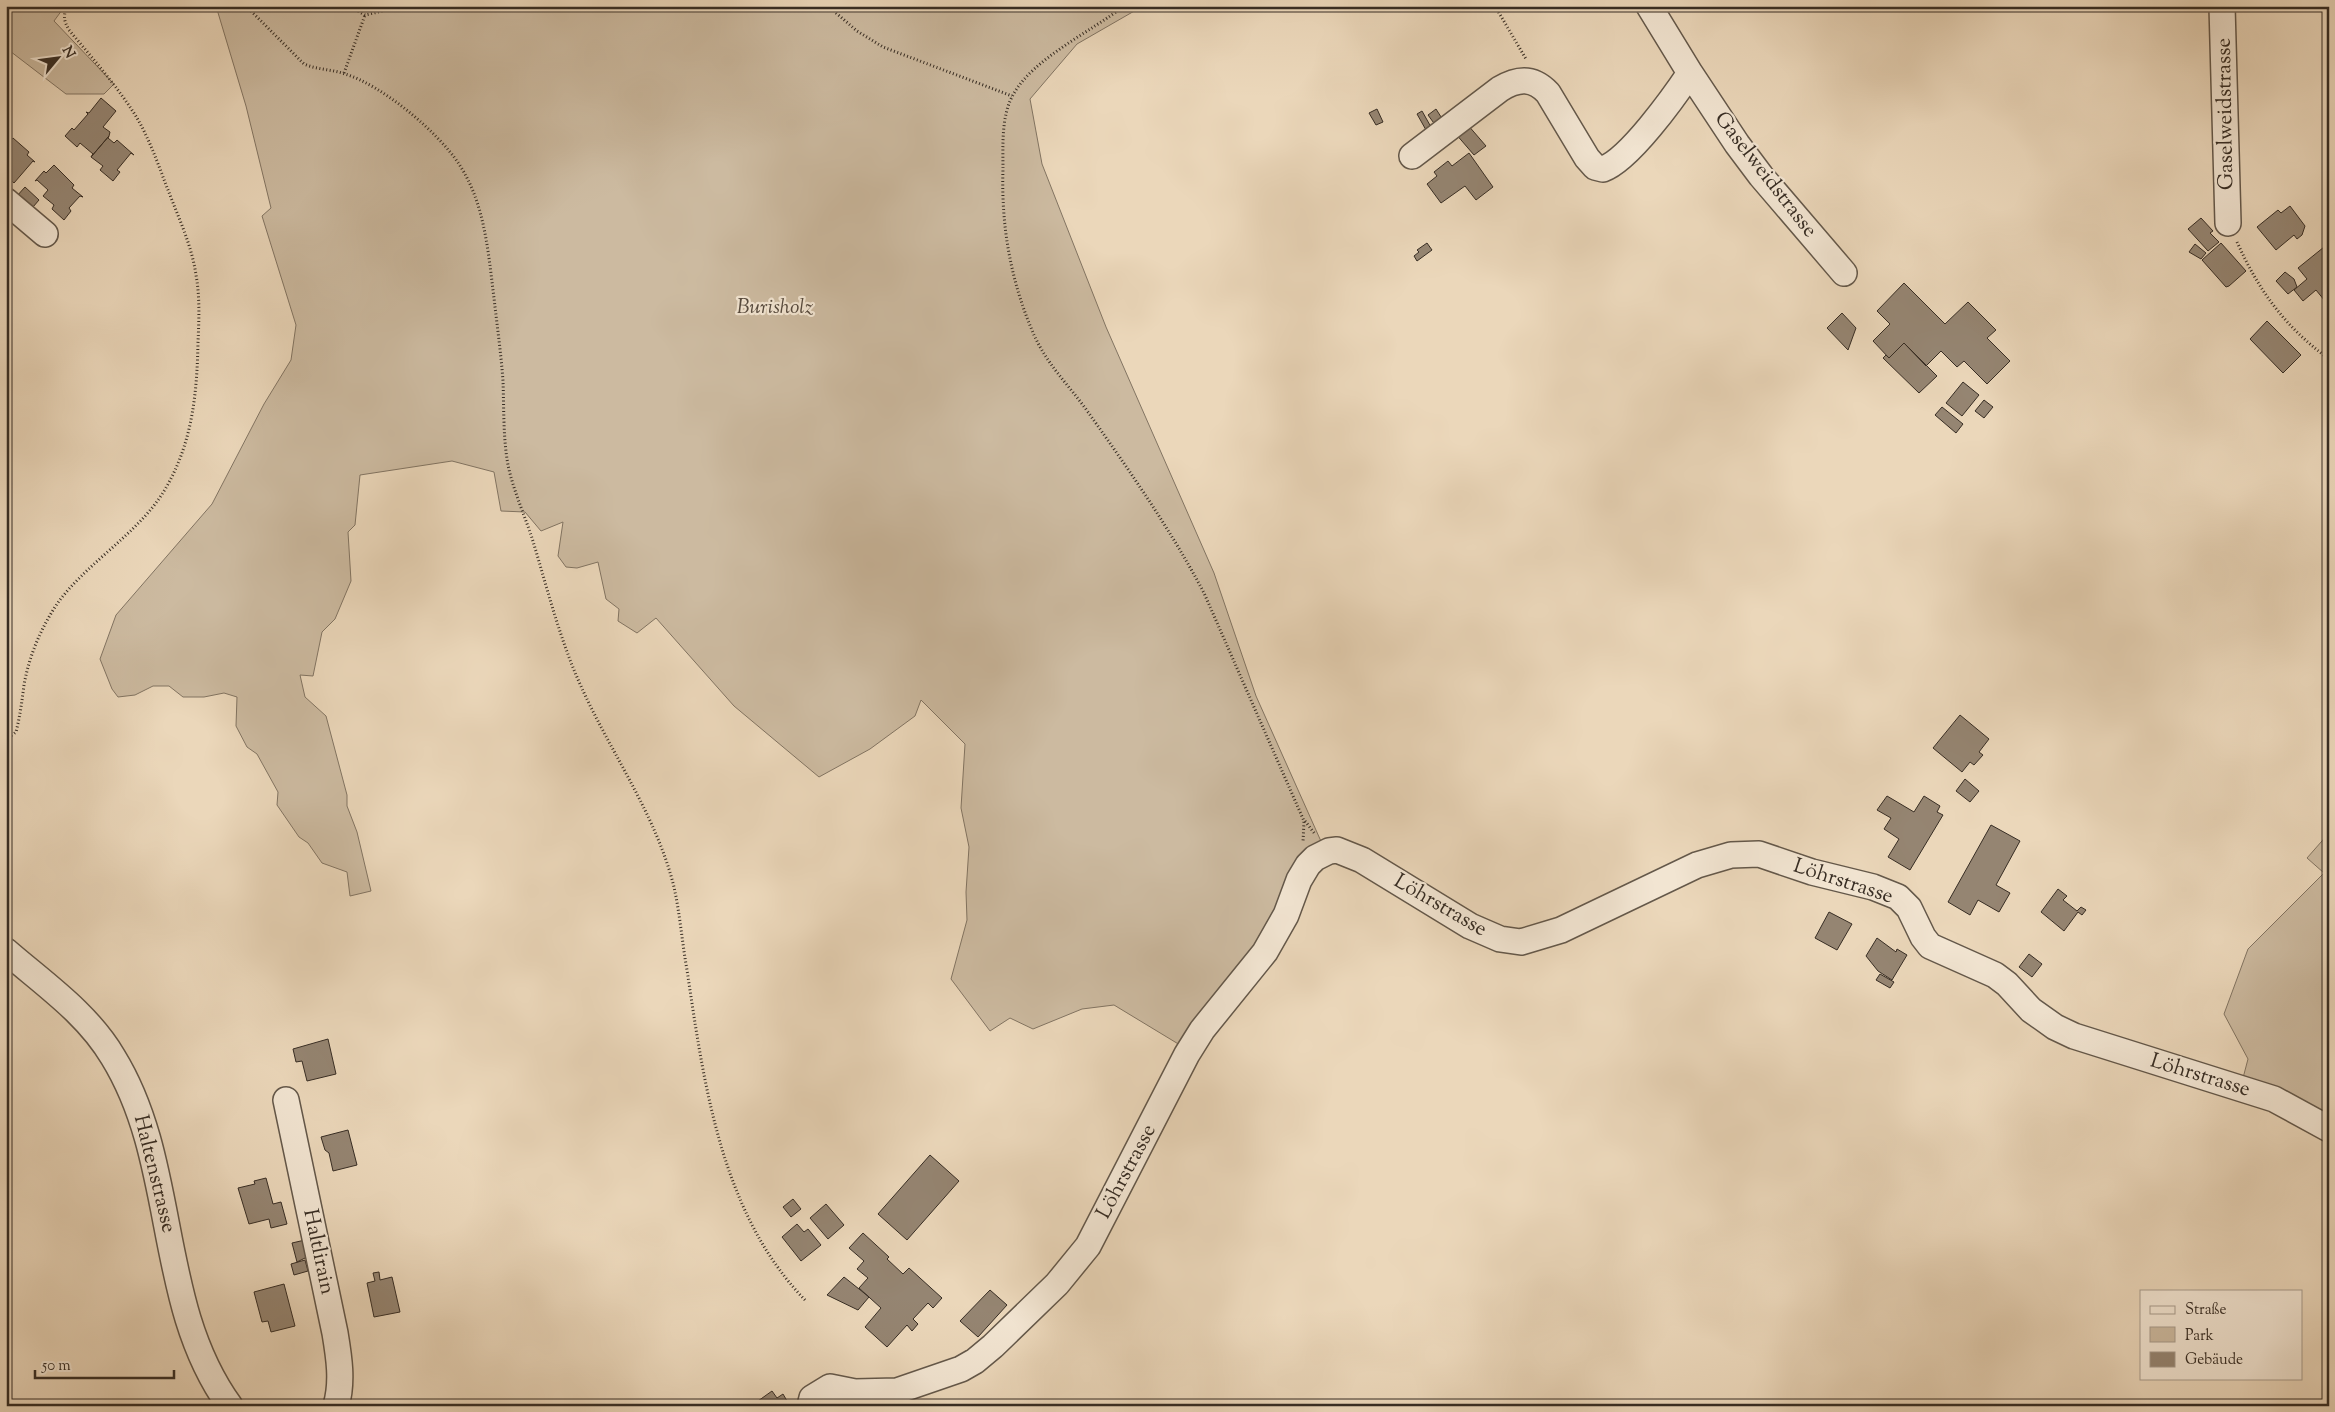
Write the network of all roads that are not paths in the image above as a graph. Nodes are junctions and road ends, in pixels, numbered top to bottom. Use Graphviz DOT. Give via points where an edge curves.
graph roads {
  1 [pos="1649,6"];
  2 [pos="2222,6"];
  3 [pos="1690,73"];
  4 [pos="1412,156"];
  5 [pos="6,201"];
  6 [pos="2228,223"];
  7 [pos="45,234"];
  8 [pos="1844,273"];
  9 [pos="6,951"];
  10 [pos="286,1100"];
  11 [pos="2329,1129"];
  12 [pos="230,1406"];
  13 [pos="336,1406"];
  14 [pos="810,1406"];
  1 -- 3 [label="street, Gaselweidstrasse"];
  2 -- 6 [label="street, Gaselweidstrasse"];
  3 -- 4 [label="street" via="1624,156 1603,169 1595,167 1588,158 1554,101 1543,88 1528,80 1507,84"];
  3 -- 8 [label="street, Gaselweidstrasse" via="1761,176"];
  5 -- 7 [label="street"];
  9 -- 12 [label="street, Haltenstrasse" via="87,1022 127,1081 149,1138 193,1340"];
  10 -- 13 [label="street, Haltlirain" via="335,1333 340,1369"];
  11 -- 14 [label="street, Löhrstrasse" via="2274,1099 2104,1047 2055,1028 1995,975 1930,946 1909,908 1898,897 1759,854 1731,855 1696,865 1561,930 1521,942 1500,939 1470,926 1346,852 1329,851 1308,865 1265,952 1202,1030 1088,1246 1057,1284 993,1346 961,1369 896,1391 855,1392 830,1387 812,1398"];
}
